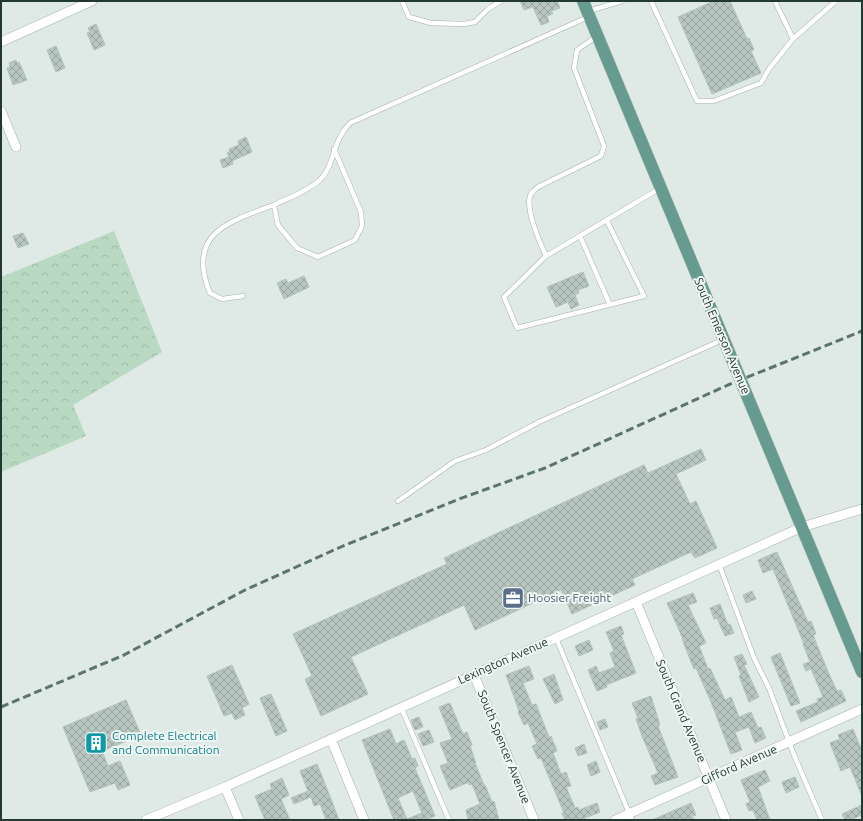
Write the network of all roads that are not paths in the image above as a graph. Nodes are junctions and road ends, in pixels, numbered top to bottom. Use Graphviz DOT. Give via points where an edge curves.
graph roads {
  1 [pos="92,1"];
  2 [pos="402,1"];
  3 [pos="501,1"];
  4 [pos="622,1"];
  5 [pos="651,1"];
  6 [pos="775,1"];
  7 [pos="836,1"];
  8 [pos="587,10"];
  9 [pos="597,36"];
  10 [pos="794,39"];
  11 [pos="1,42"];
  12 [pos="1,112"];
  13 [pos="16,147"];
  14 [pos="334,149"];
  15 [pos="661,188"];
  16 [pos="274,205"];
  17 [pos="607,220"];
  18 [pos="580,236"];
  19 [pos="546,256"];
  20 [pos="243,296"];
  21 [pos="610,305"];
  22 [pos="724,340"];
  23 [pos="398,501"];
  24 [pos="862,510"];
  25 [pos="802,527"];
  26 [pos="719,564"];
  27 [pos="636,602"];
  28 [pos="556,638"];
  29 [pos="862,672"];
  30 [pos="474,675"];
  31 [pos="401,707"];
  32 [pos="862,709"];
  33 [pos="331,739"];
  34 [pos="790,742"];
  35 [pos="709,778"];
  36 [pos="225,787"];
  37 [pos="631,817"];
  38 [pos="146,820"];
  39 [pos="239,820"];
  40 [pos="364,820"];
  41 [pos="449,820"];
  42 [pos="534,820"];
  43 [pos="615,820"];
  44 [pos="726,820"];
  45 [pos="822,820"];
  1 -- 11 [label="street"];
  2 -- 3 [label="lane" via="409,18 431,24 475,22"];
  4 -- 8 [label="lane"];
  5 -- 10 [label="lane" via="697,101 714,101 761,83"];
  6 -- 10 [label="lane"];
  7 -- 10 [label="lane"];
  8 -- 9 [label="main road, South Emerson Avenue"];
  8 -- 14 [label="lane" via="350,123 342,131"];
  9 -- 15 [label="main road, South Emerson Avenue"];
  9 -- 19 [label="lane" via="577,50 574,68 604,146 601,156 538,187 531,194 529,203"];
  12 -- 13 [label="street"];
  14 -- 16 [label="lane" via="320,180"];
  14 -- 16 [label="lane" via="361,212 362,226 355,240 318,257 297,248 278,226"];
  15 -- 17 [label="lane"];
  15 -- 22 [label="main road, South Emerson Avenue"];
  16 -- 20 [label="lane" via="232,220 208,242 203,258 203,277 210,293 222,299"];
  17 -- 18 [label="lane"];
  17 -- 21 [label="lane" via="644,296"];
  18 -- 19 [label="lane"];
  18 -- 21 [label="lane"];
  19 -- 21 [label="lane" via="504,297 517,328"];
  22 -- 23 [label="lane" via="539,422 486,450 455,461"];
  22 -- 25 [label="main road, South Emerson Avenue"];
  24 -- 25 [label="street, Lexington Avenue"];
  25 -- 26 [label="street, Lexington Avenue"];
  25 -- 29 [label="main road, South Emerson Avenue"];
  26 -- 27 [label="street, Lexington Avenue"];
  26 -- 34 [label="lane" via="754,658"];
  27 -- 28 [label="street, Lexington Avenue"];
  27 -- 35 [label="street, South Grand Avenue"];
  28 -- 30 [label="street, Lexington Avenue"];
  28 -- 37 [label="lane"];
  30 -- 31 [label="street, Lexington Avenue"];
  30 -- 42 [label="street, South Spencer Avenue"];
  31 -- 33 [label="street, Lexington Avenue"];
  31 -- 41 [label="lane"];
  32 -- 34 [label="street, Gifford Avenue"];
  33 -- 36 [label="street, Lexington Avenue"];
  33 -- 40 [label="street"];
  34 -- 35 [label="street, Gifford Avenue"];
  34 -- 45 [label="lane"];
  35 -- 37 [label="street, Gifford Avenue"];
  35 -- 44 [label="street, South Grand Avenue"];
  36 -- 38 [label="street, Lexington Avenue"];
  36 -- 39 [label="street"];
  37 -- 43 [label="street, Gifford Avenue"];
}
